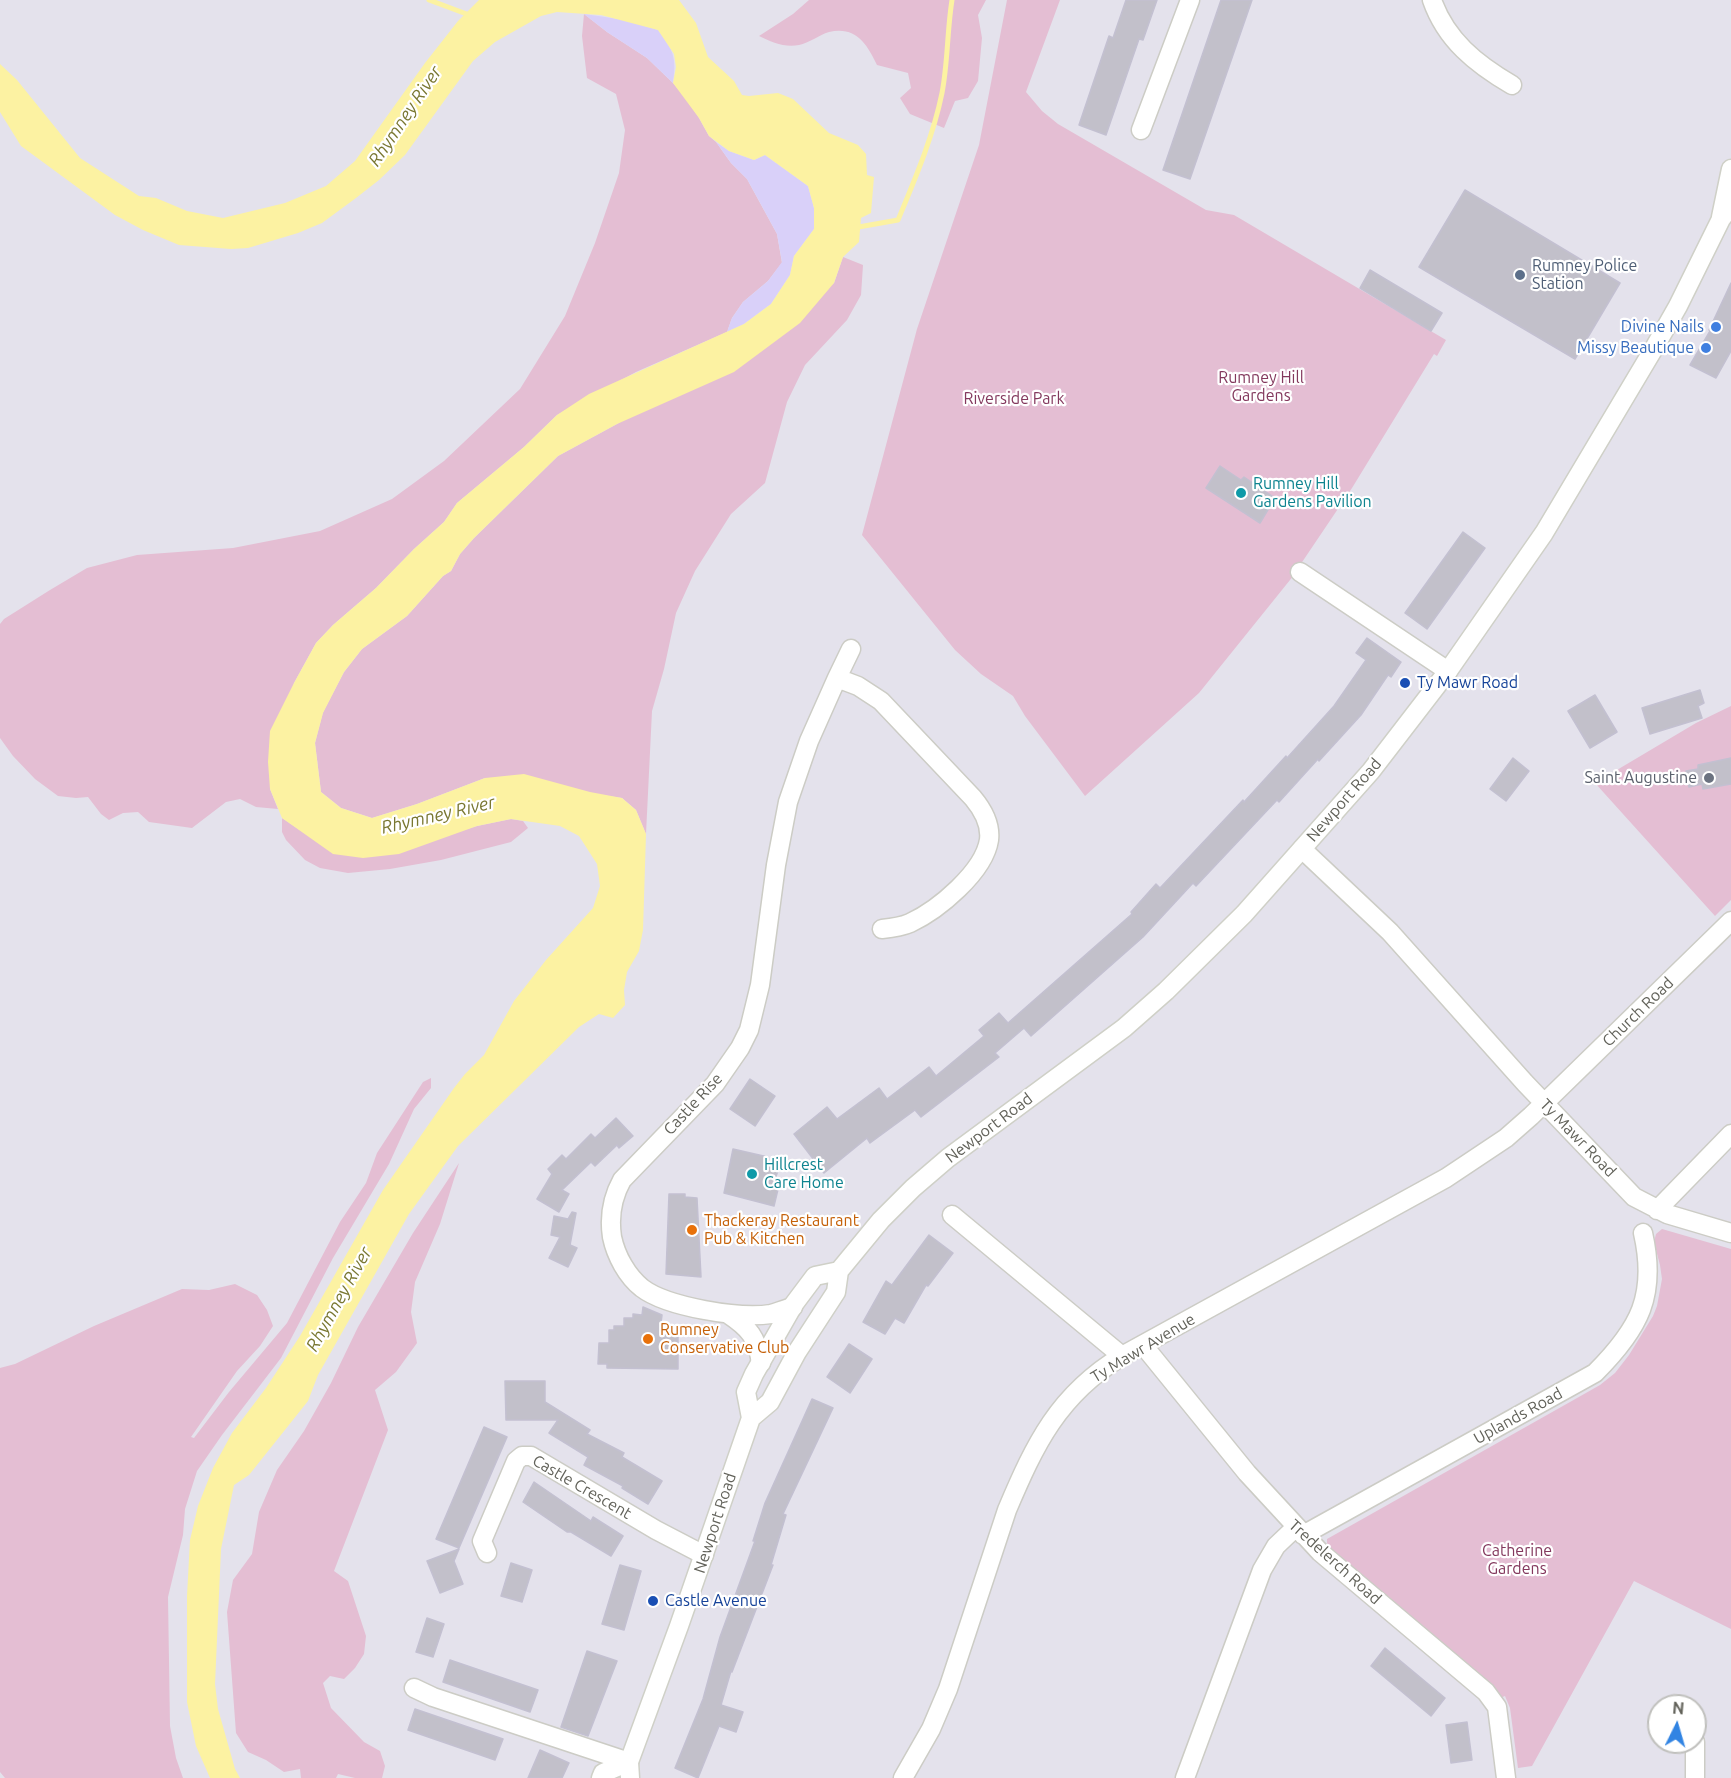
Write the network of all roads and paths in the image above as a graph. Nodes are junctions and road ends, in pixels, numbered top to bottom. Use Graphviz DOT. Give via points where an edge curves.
graph roads {
  1 [pos="1190,0"];
  2 [pos="1432,0"];
  3 [pos="1512,85"];
  4 [pos="1141,130"];
  5 [pos="1731,169"];
  6 [pos="1726,212"];
  7 [pos="1300,572"];
  8 [pos="851,649"];
  9 [pos="1448,671"];
  10 [pos="837,678"];
  11 [pos="1302,849"];
  12 [pos="1731,921"];
  13 [pos="882,929"];
  14 [pos="1545,1103"];
  15 [pos="1731,1134"];
  16 [pos="1657,1210"];
  17 [pos="952,1215"];
  18 [pos="1643,1233"];
  19 [pos="1731,1233"];
  20 [pos="839,1271"];
  21 [pos="793,1307"];
  22 [pos="728,1314"];
  23 [pos="1143,1345"];
  24 [pos="1122,1356"];
  25 [pos="761,1363"];
  26 [pos="751,1418"];
  27 [pos="1299,1531"];
  28 [pos="487,1553"];
  29 [pos="704,1555"];
  30 [pos="414,1688"];
  31 [pos="1695,1754"];
  32 [pos="629,1770"];
  33 [pos="601,1778"];
  34 [pos="903,1778"];
  35 [pos="1185,1778"];
  36 [pos="1506,1778"];
  37 [pos="1695,1778"];
  1 -- 4 [label="street"];
  2 -- 3 [label="street" via="1455,42 1487,71"];
  5 -- 6 [label="street, Newport Road"];
  6 -- 9 [label="street, Newport Road" via="1678,306 1562,504"];
  7 -- 9 [label="street"];
  8 -- 10 [label="street, Castle Rise"];
  9 -- 11 [label="street, Newport Road" via="1371,771"];
  10 -- 13 [label="street" via="881,701 973,798 988,825 985,855 968,878 931,911 908,924"];
  10 -- 22 [label="street, Castle Rise" via="808,741 788,802 760,985 749,1030 715,1084 622,1180 612,1207 612,1232 618,1255 642,1288 677,1304"];
  11 -- 14 [label="street, Ty Mawr Road" via="1390,932"];
  11 -- 20 [label="street, Newport Road" via="1244,914 1166,991 1124,1028 948,1158 889,1212"];
  12 -- 14 [label="street, Church Road"];
  14 -- 16 [label="street, Ty Mawr Road" via="1635,1197"];
  14 -- 23 [label="street, Ty Mawr Avenue" via="1506,1138 1446,1178"];
  15 -- 16 [label="street"];
  16 -- 19 [label="street, Ty Mawr Road"];
  17 -- 24 [label="street"];
  18 -- 27 [label="street, Uplands Road" via="1649,1266 1645,1300 1622,1343 1596,1373"];
  20 -- 21 [label="street, Newport Road" via="815,1276"];
  20 -- 26 [label="street, Newport Road" via="836,1292 770,1402"];
  21 -- 22 [label="street, Castle Rise" via="770,1314"];
  21 -- 25 [label="street, Newport Road"];
  22 -- 25 [label="street, Castle Rise" via="751,1333"];
  23 -- 24 [label="street, Ty Mawr Avenue"];
  23 -- 27 [label="street, Tredelerch Road"];
  24 -- 34 [label="street, Ty Mawr Avenue" via="1092,1376 1063,1405 1030,1458 1007,1510 948,1689"];
  25 -- 26 [label="street, Newport Road" via="746,1392"];
  26 -- 29 [label="street, Newport Road"];
  27 -- 35 [label="street, Uplands Road" via="1276,1546 1262,1570"];
  27 -- 36 [label="street, Tredelerch Road" via="1494,1701"];
  28 -- 29 [label="street, Castle Crescent" via="482,1541 516,1461 531,1456"];
  29 -- 32 [label="street, Newport Road"];
  30 -- 32 [label="street"];
  31 -- 37 [label="street"];
  32 -- 33 [label="street" via="603,1773"];
}
